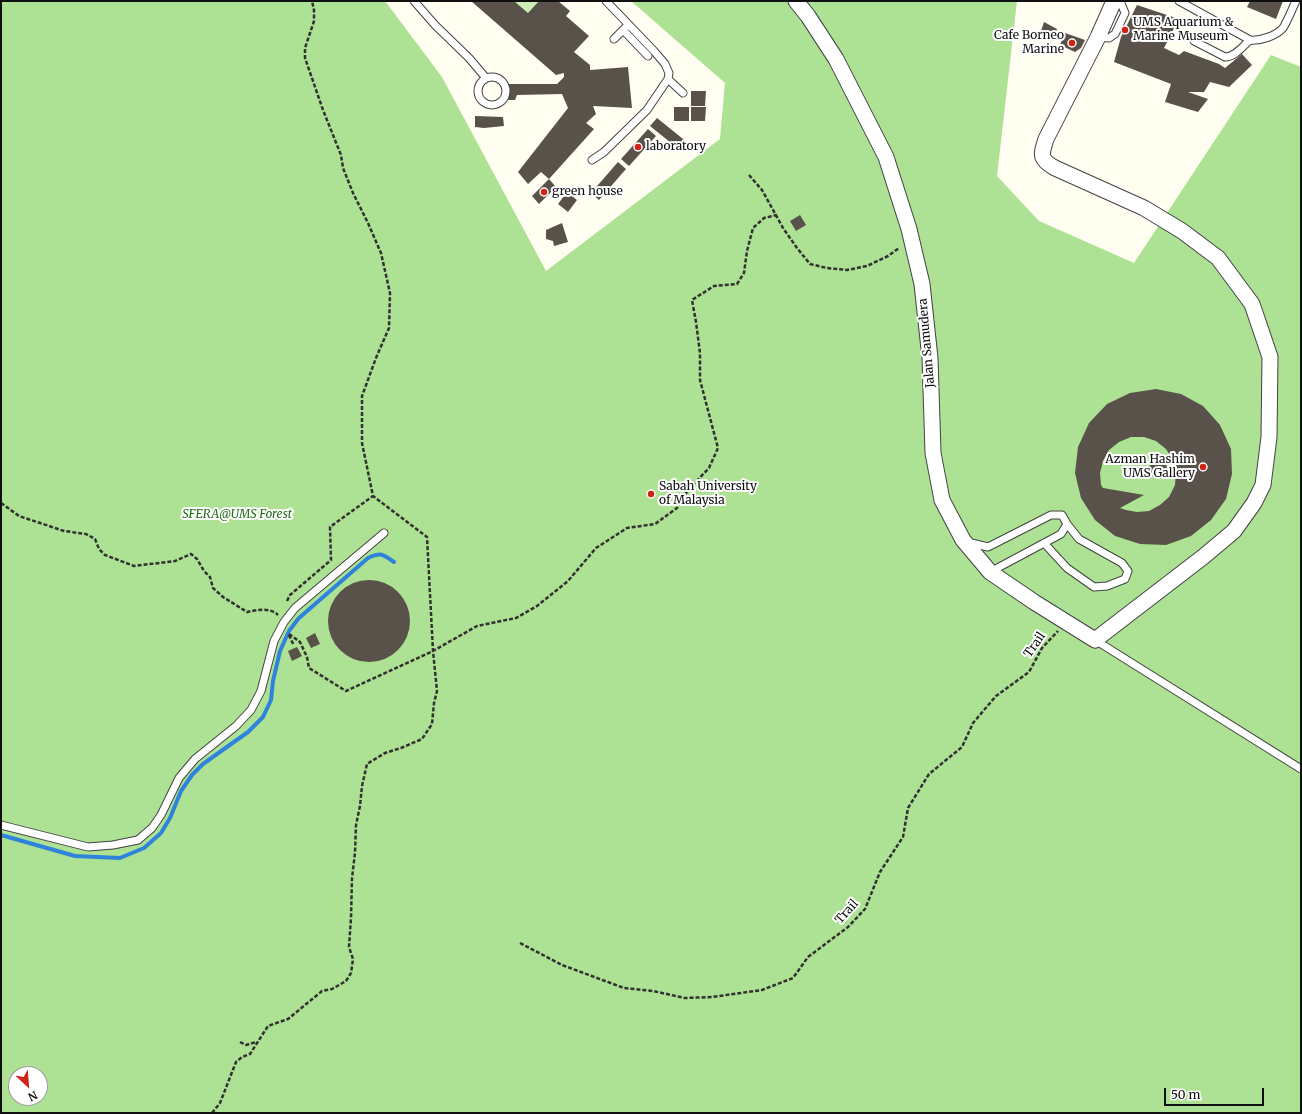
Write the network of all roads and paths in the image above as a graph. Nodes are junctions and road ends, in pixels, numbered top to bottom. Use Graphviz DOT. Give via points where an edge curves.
graph roads {
  1 [pos="312,1"];
  2 [pos="414,1"];
  3 [pos="606,1"];
  4 [pos="796,1"];
  5 [pos="1114,1"];
  6 [pos="1120,1"];
  7 [pos="1179,1"];
  8 [pos="1296,1"];
  9 [pos="629,24"];
  10 [pos="623,30"];
  11 [pos="1098,37"];
  12 [pos="614,39"];
  13 [pos="1250,40"];
  14 [pos="1194,41"];
  15 [pos="654,51"];
  16 [pos="486,78"];
  17 [pos="668,78"];
  18 [pos="683,93"];
  19 [pos="592,160"];
  20 [pos="749,175"];
  21 [pos="777,215"];
  22 [pos="909,229"];
  23 [pos="373,496"];
  24 [pos="1,503"];
  25 [pos="1067,524"];
  26 [pos="384,533"];
  27 [pos="963,540"];
  28 [pos="1044,543"];
  29 [pos="990,572"];
  30 [pos="286,605"];
  31 [pos="281,609"];
  32 [pos="1066,622"];
  33 [pos="1096,640"];
  34 [pos="294,646"];
  35 [pos="433,651"];
  36 [pos="1301,769"];
  37 [pos="1,825"];
  38 [pos="520,943"];
  39 [pos="240,1042"];
  40 [pos="257,1042"];
  41 [pos="212,1113"];
  1 -- 23 [label="path" via="314,21 305,48 305,58 353,194 381,253 390,293 389,328 362,396 362,443"];
  2 -- 16 [label="lane"];
  3 -- 9 [label="lane"];
  4 -- 22 [label="street, Jalan Samudera" via="836,59 886,157"];
  5 -- 11 [label="street"];
  6 -- 11 [label="lane" via="1125,13 1115,34 1109,38"];
  7 -- 13 [label="lane"];
  8 -- 13 [label="lane" via="1282,28 1273,35"];
  9 -- 10 [label="lane"];
  9 -- 15 [label="lane"];
  10 -- 12 [label="lane"];
  10 -- 15 [label="lane" via="646,58"];
  11 -- 33 [label="street" via="1046,139 1041,153 1045,163 1144,208 1182,231 1218,258 1252,304 1270,357 1270,365 1269,437 1263,485 1254,503 1234,531"];
  13 -- 14 [label="lane" via="1228,57"];
  15 -- 17 [label="lane" via="668,68"];
  16 -- 16 [label="lane" via="496,77 504,82 506,97 498,104 484,103 478,95 479,85"];
  17 -- 18 [label="lane"];
  17 -- 19 [label="lane" via="647,110 604,152"];
  20 -- 21 [label="path" via="762,190"];
  21 -- 22 [label="path" via="810,264 827,268 847,270 867,266 903,245"];
  21 -- 35 [label="path" via="764,218 753,228 744,273 737,284 714,286 692,300 700,353 700,380 718,448 709,468 688,490 677,508 655,524 627,528 596,548 568,581 537,606 516,618 478,626"];
  22 -- 27 [label="street, Jalan Samudera" via="922,284 930,358 933,453 942,500"];
  23 -- 30 [label="path" via="330,527 330,560 290,595"];
  23 -- 35 [label="path" via="426,537"];
  24 -- 31 [label="path" via="19,516 86,534 95,539 105,555 134,566 175,561 191,554 210,576 213,588 229,601 247,612 258,610 277,613"];
  25 -- 27 [label="lane" via="1062,515 1051,515 988,547"];
  25 -- 28 [label="lane" via="1061,534"];
  25 -- 28 [label="lane" via="1078,539 1122,563 1128,571 1125,579 1106,586 1094,587 1067,568"];
  26 -- 37 [label="lane" via="295,608 274,641 261,691 251,710 236,726 195,759 179,778 152,828 138,840 88,847"];
  27 -- 29 [label="street, Jalan Samudera"];
  28 -- 29 [label="lane"];
  29 -- 32 [label="street, Jalan Samudera"];
  32 -- 33 [label="street, Jalan Samudera"];
  32 -- 38 [label="path, Trail" via="1042,648 1029,672 996,696 972,723 962,747 929,774 908,808 903,837 880,872 865,909 848,927 808,957 793,978 762,990 684,998 624,988 562,965"];
  33 -- 36 [label="lane"];
  34 -- 35 [label="path" via="289,634 300,642 309,668 346,691"];
  35 -- 40 [label="path" via="437,692 432,724 422,739 385,753 367,764 356,825 349,947 353,959 351,973 346,981 322,991 288,1019 268,1026"];
  39 -- 40 [label="path" via="246,1045"];
  40 -- 41 [label="path" via="250,1054 236,1062 220,1103"];
}
